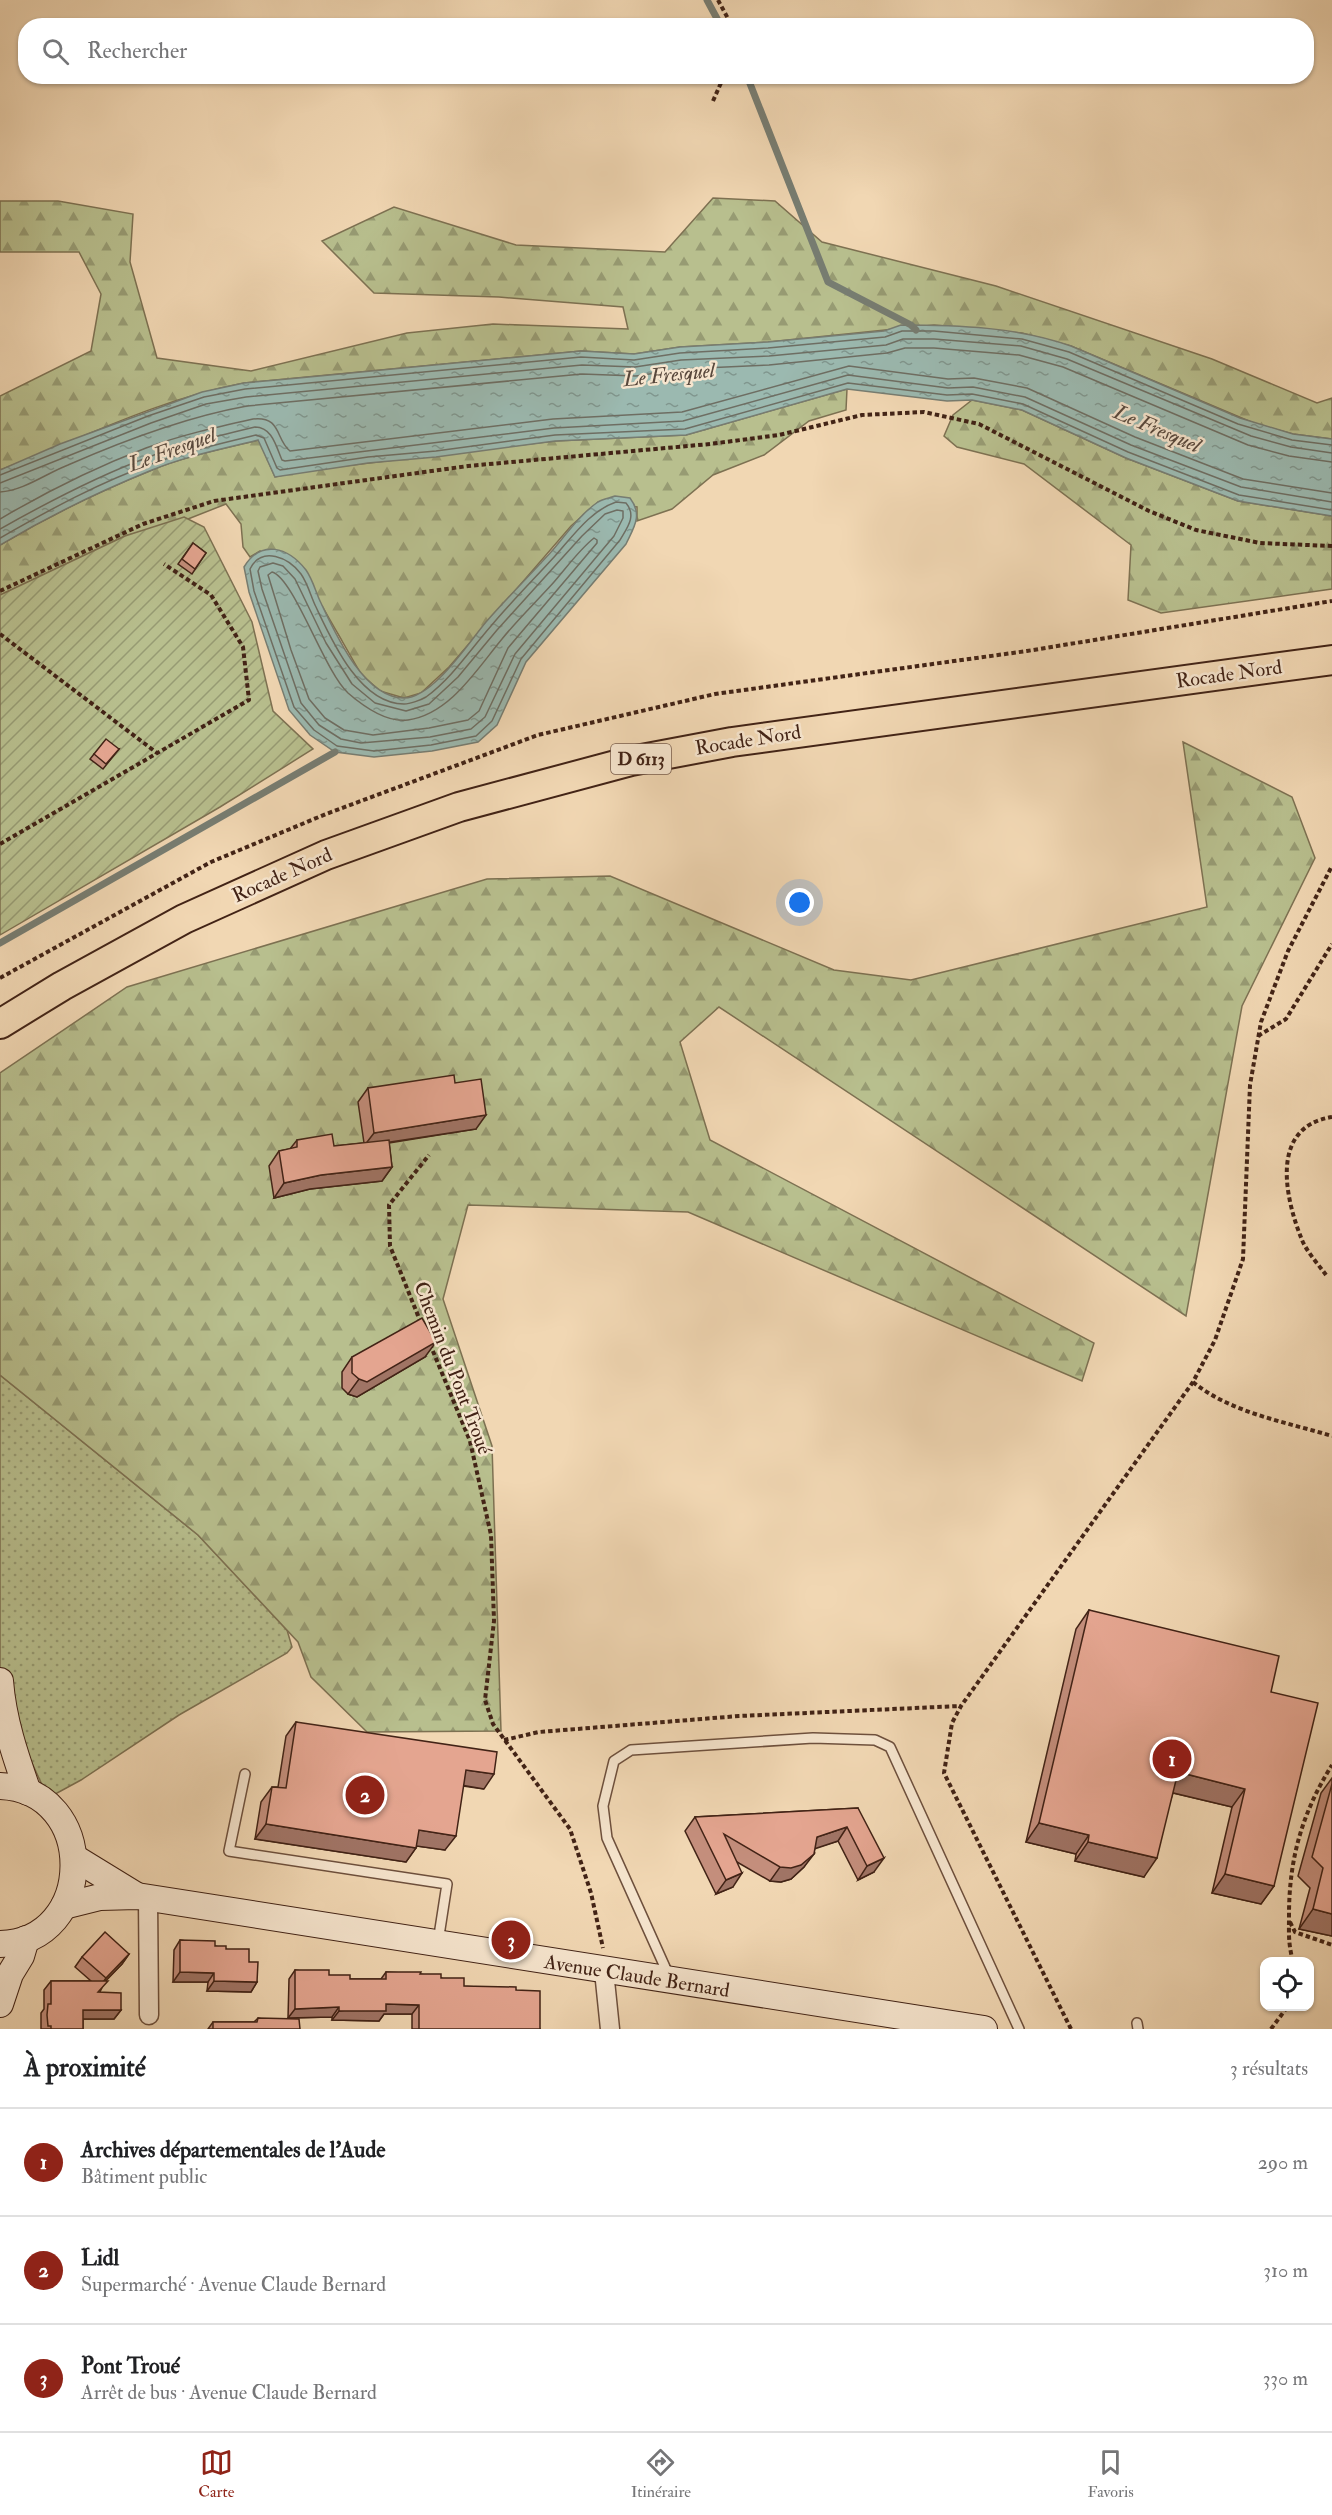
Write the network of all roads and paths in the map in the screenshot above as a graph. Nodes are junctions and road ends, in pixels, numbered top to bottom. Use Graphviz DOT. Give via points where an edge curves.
graph roads {
  1 [pos="718,0"];
  2 [pos="728,18"];
  3 [pos="720,84"];
  4 [pos="713,101"];
  5 [pos="1332,546"];
  6 [pos="164,564"];
  7 [pos="0,591"];
  8 [pos="0,634"];
  9 [pos="1332,660"];
  10 [pos="157,753"];
  11 [pos="0,844"];
  12 [pos="1332,866"];
  13 [pos="1332,944"];
  14 [pos="0,1024"];
  15 [pos="1258,1036"];
  16 [pos="1332,1117"];
  17 [pos="429,1155"];
  18 [pos="1326,1275"];
  19 [pos="1193,1382"];
  20 [pos="1332,1436"];
  21 [pos="1,1701"];
  22 [pos="961,1706"];
  23 [pos="504,1740"];
  24 [pos="1332,1765"];
  25 [pos="244,1774"];
  26 [pos="0,1786"];
  27 [pos="28,1792"];
  28 [pos="75,1858"];
  29 [pos="143,1897"];
  30 [pos="64,1906"];
  31 [pos="1289,1922"];
  32 [pos="26,1939"];
  33 [pos="0,1944"];
  34 [pos="438,1945"];
  35 [pos="1332,1945"];
  36 [pos="1292,1957"];
  37 [pos="604,1971"];
  38 [pos="671,1981"];
  39 [pos="0,2004"];
  40 [pos="1285,2011"];
  41 [pos="149,2015"];
  42 [pos="610,2029"];
  43 [pos="984,2029"];
  44 [pos="1019,2029"];
  45 [pos="1071,2029"];
  46 [pos="1271,2029"];
  1 -- 2 [label="path"];
  3 -- 4 [label="path"];
  5 -- 7 [label="path" via="1260,543 1196,530 1149,512 979,424 924,412 862,415 779,435 710,444 468,466 214,501 143,524"];
  6 -- 10 [label="path" via="211,595 243,647 249,700"];
  8 -- 10 [label="path"];
  9 -- 14 [label="main road, Rocade Nord / D 6113" via="732,742 631,761 459,807 326,855 184,919"];
  10 -- 11 [label="path"];
  12 -- 15 [label="path" via="1288,951"];
  13 -- 15 [label="path" via="1286,1019"];
  15 -- 19 [label="path" via="1250,1085 1243,1259 1215,1340"];
  16 -- 18 [label="path" via="1316,1120 1300,1133 1287,1154 1286,1183 1303,1242"];
  17 -- 23 [label="path, Chemin du Pont Troué" via="389,1205 390,1246 470,1442 491,1535 494,1621 485,1700"];
  19 -- 20 [label="path" via="1248,1411"];
  19 -- 22 [label="path"];
  21 -- 27 [label="street"];
  22 -- 23 [label="path" via="739,1716 539,1732"];
  22 -- 45 [label="path" via="951,1723 944,1773"];
  23 -- 37 [label="path, Chemin du Pont Troué" via="570,1829 601,1932"];
  24 -- 31 [label="path" via="1317,1789 1292,1862"];
  25 -- 34 [label="lane" via="229,1851 447,1884"];
  26 -- 27 [label="street"];
  27 -- 28 [label="street" via="60,1818"];
  28 -- 29 [label="street, Avenue Claude Bernard"];
  28 -- 30 [label="street" via="73,1883"];
  29 -- 30 [label="street, Avenue Claude Bernard" via="100,1898"];
  29 -- 34 [label="street, Avenue Claude Bernard"];
  29 -- 41 [label="street"];
  30 -- 32 [label="street" via="54,1920"];
  31 -- 35 [label="path" via="1295,1932"];
  31 -- 36 [label="path" via="1287,1940"];
  32 -- 33 [label="street"];
  32 -- 39 [label="street"];
  34 -- 37 [label="street, Avenue Claude Bernard"];
  37 -- 38 [label="street, Avenue Claude Bernard"];
  37 -- 42 [label="street"];
  38 -- 43 [label="street, Avenue Claude Bernard"];
  38 -- 44 [label="lane" via="607,1838 603,1806 614,1761 631,1750 813,1738 875,1740 890,1747"];
  40 -- 46 [label="path"];
}
